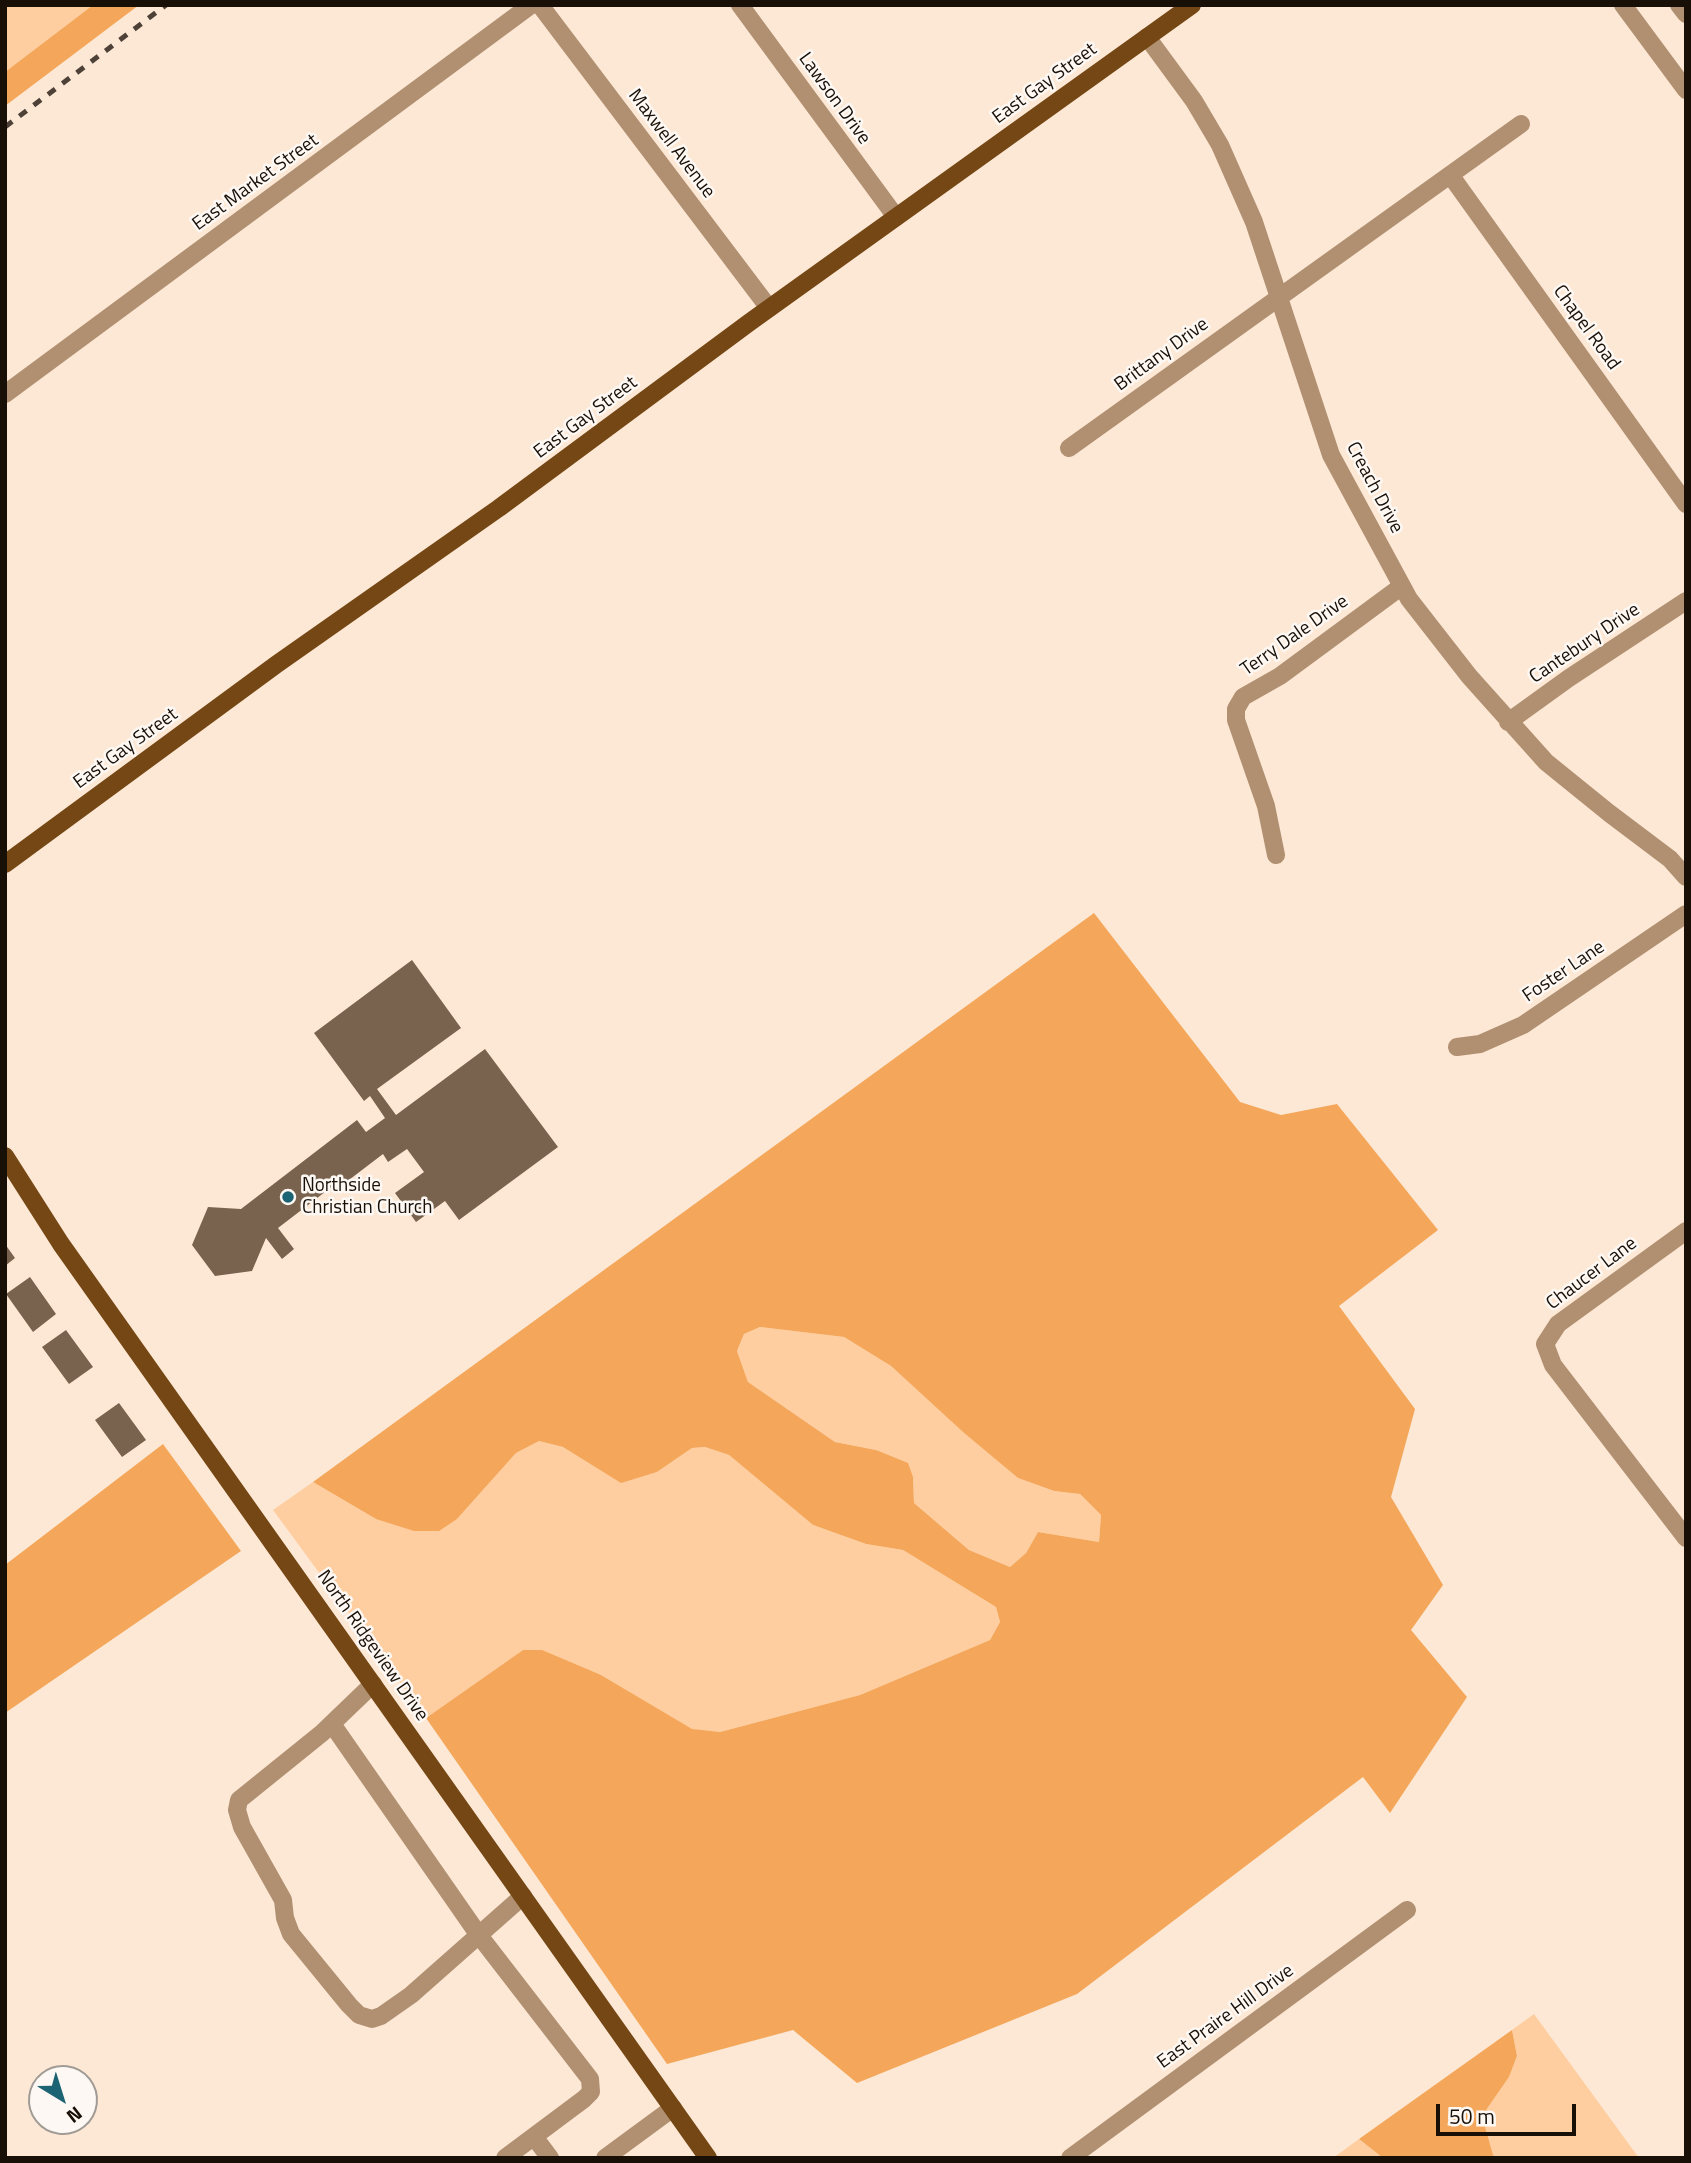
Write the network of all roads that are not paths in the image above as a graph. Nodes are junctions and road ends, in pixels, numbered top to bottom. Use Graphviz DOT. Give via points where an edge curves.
graph roads {
  1 [pos="531,5"];
  2 [pos="540,5"];
  3 [pos="740,5"];
  4 [pos="1192,5"];
  5 [pos="1623,5"];
  6 [pos="1679,5"];
  7 [pos="1686,14"];
  8 [pos="1147,37"];
  9 [pos="1686,90"];
  10 [pos="1521,124"];
  11 [pos="1451,176"];
  12 [pos="896,217"];
  13 [pos="1279,297"];
  14 [pos="769,309"];
  15 [pos="5,394"];
  16 [pos="1069,448"];
  17 [pos="1686,504"];
  18 [pos="1402,586"];
  19 [pos="1686,601"];
  20 [pos="1508,722"];
  21 [pos="1276,855"];
  22 [pos="5,864"];
  23 [pos="1686,877"];
  24 [pos="1686,914"];
  25 [pos="1457,1047"];
  26 [pos="5,1156"];
  27 [pos="1686,1231"];
  28 [pos="1686,1538"];
  29 [pos="373,1684"];
  30 [pos="332,1724"];
  31 [pos="523,1896"];
  32 [pos="1407,1910"];
  33 [pos="478,1934"];
  34 [pos="673,2108"];
  35 [pos="535,2138"];
  36 [pos="505,2158"];
  37 [pos="550,2158"];
  38 [pos="605,2158"];
  39 [pos="708,2158"];
  40 [pos="1070,2158"];
  1 -- 15 [label="street, East Market Street"];
  2 -- 14 [label="street, Maxwell Avenue"];
  3 -- 12 [label="street, Lawson Drive"];
  4 -- 8 [label="main road, East Gay Street"];
  5 -- 9 [label="street"];
  6 -- 7 [label="street"];
  8 -- 12 [label="main road, East Gay Street"];
  8 -- 13 [label="street, Creach Drive" via="1220,145 1254,222"];
  10 -- 11 [label="street"];
  11 -- 13 [label="street"];
  11 -- 17 [label="street, Chapel Road"];
  12 -- 14 [label="main road, East Gay Street"];
  13 -- 16 [label="street, Brittany Drive"];
  13 -- 18 [label="street, Creach Drive" via="1331,455"];
  14 -- 22 [label="main road, East Gay Street"];
  18 -- 20 [label="street, Creach Drive"];
  18 -- 21 [label="street, Terry Dale Drive" via="1280,676 1243,697 1236,709"];
  19 -- 20 [label="street, Cantebury Drive"];
  20 -- 23 [label="street, Creach Drive" via="1546,762 1670,859"];
  24 -- 25 [label="street, Foster Lane" via="1523,1025 1480,1044"];
  26 -- 29 [label="main road, North Ridgeview Drive" via="61,1244"];
  27 -- 28 [label="street, Chaucer Lane" via="1558,1324 1545,1344 1553,1365"];
  29 -- 30 [label="street"];
  29 -- 31 [label="main road, North Ridgeview Drive"];
  30 -- 33 [label="street"];
  30 -- 33 [label="street" via="243,1795 237,1810 283,1900 291,1934 349,2005 359,2015 372,2018 411,1995"];
  31 -- 33 [label="street"];
  31 -- 34 [label="main road, North Ridgeview Drive"];
  32 -- 40 [label="street, East Praire Hill Drive"];
  33 -- 35 [label="street" via="590,2079 591,2092"];
  34 -- 38 [label="street"];
  34 -- 39 [label="main road, North Ridgeview Drive"];
  35 -- 36 [label="street"];
  35 -- 37 [label="street"];
}
